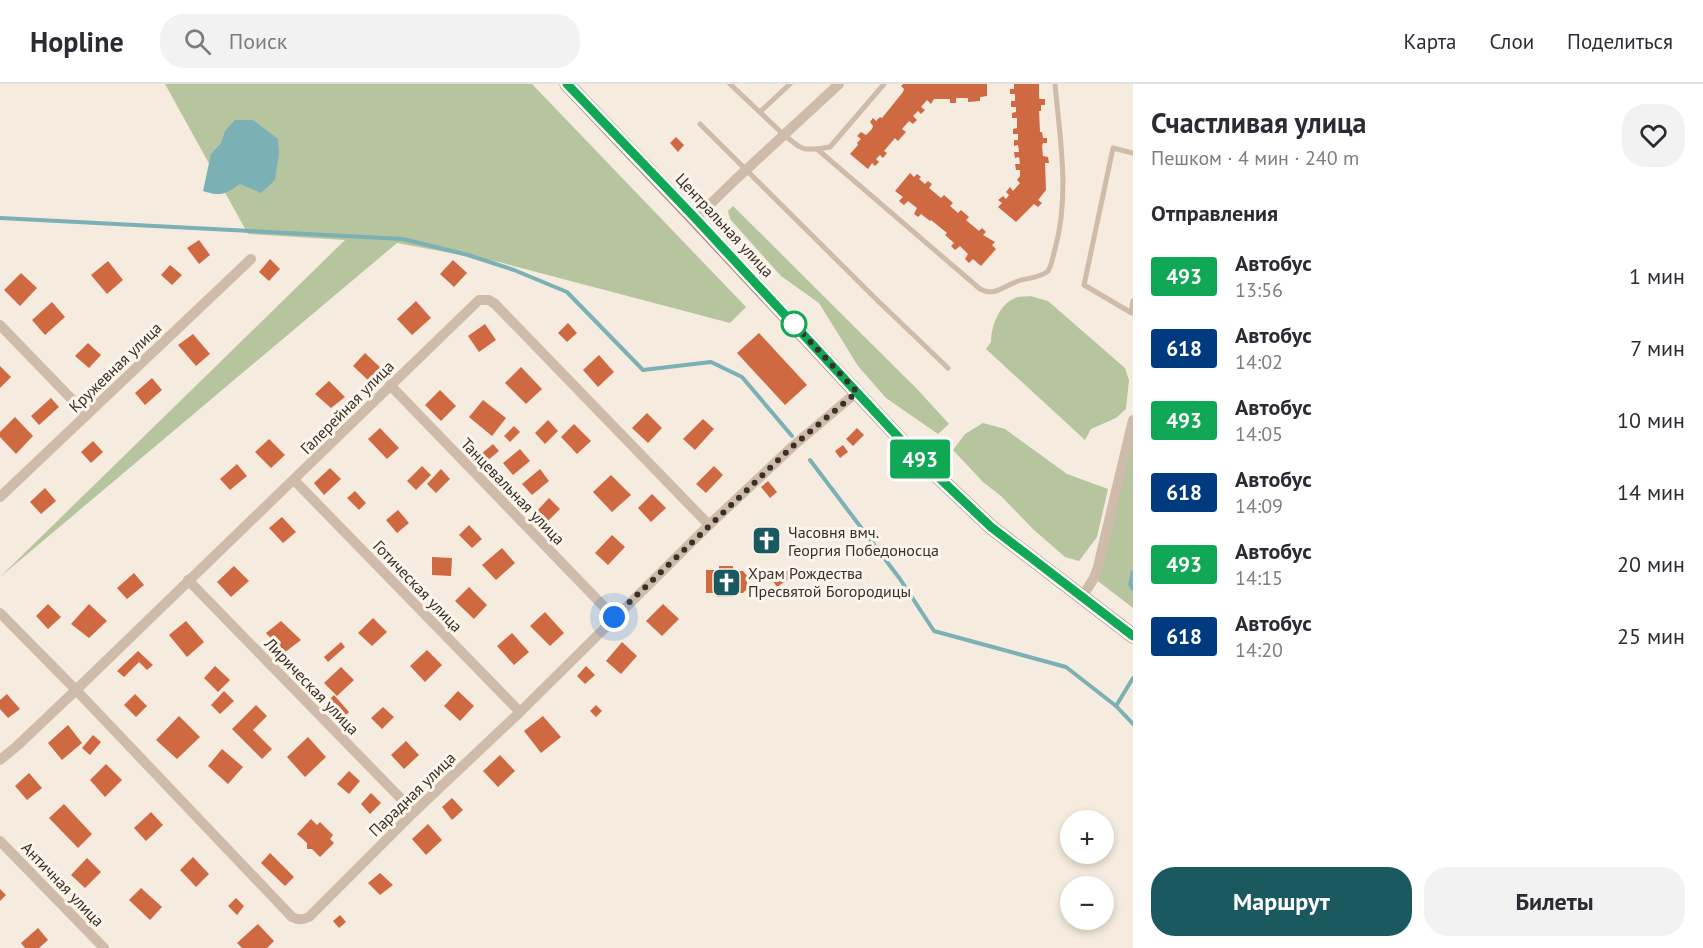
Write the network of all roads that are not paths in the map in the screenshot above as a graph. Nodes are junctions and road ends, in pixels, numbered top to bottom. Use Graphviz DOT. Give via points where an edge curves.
graph roads {
  1 [pos="567,84"];
  2 [pos="730,84"];
  3 [pos="790,84"];
  4 [pos="839,84"];
  5 [pos="884,84"];
  6 [pos="1055,84"];
  7 [pos="760,112"];
  8 [pos="700,124"];
  9 [pos="783,134"];
  10 [pos="817,149"];
  11 [pos="1133,153"];
  12 [pos="746,170"];
  13 [pos="696,219"];
  14 [pos="250,259"];
  15 [pos="1133,301"];
  16 [pos="1132,313"];
  17 [pos="0,324"];
  18 [pos="948,368"];
  19 [pos="390,385"];
  20 [pos="857,392"];
  21 [pos="87,415"];
  22 [pos="1133,420"];
  23 [pos="294,480"];
  24 [pos="0,497"];
  25 [pos="708,525"];
  26 [pos="188,580"];
  27 [pos="1082,597"];
  28 [pos="0,613"];
  29 [pos="614,617"];
  30 [pos="1133,636"];
  31 [pos="76,690"];
  32 [pos="520,712"];
  33 [pos="0,760"];
  34 [pos="414,812"];
  35 [pos="0,841"];
  36 [pos="104,948"];
  1 -- 13 [label="main road, Центральная улица"];
  2 -- 7 [label="lane"];
  3 -- 7 [label="lane"];
  4 -- 9 [label="street"];
  5 -- 10 [label="lane" via="830,147"];
  6 -- 10 [label="lane" via="1064,206 1052,263 1042,275 996,292 980,289"];
  7 -- 9 [label="lane"];
  8 -- 12 [label="lane"];
  9 -- 10 [label="lane" via="798,146"];
  9 -- 12 [label="street"];
  11 -- 16 [label="lane" via="1113,148 1084,285"];
  12 -- 13 [label="street"];
  12 -- 18 [label="lane"];
  13 -- 20 [label="main road, Центральная улица"];
  14 -- 21 [label="street, Кружевная улица"];
  15 -- 16 [label="lane"];
  17 -- 21 [label="street"];
  19 -- 23 [label="street, Галерейная улица"];
  19 -- 25 [label="street, Галерейная улица" via="476,302 489,300"];
  19 -- 29 [label="street, Танцевальная улица"];
  20 -- 25 [label="street, Парадная улица"];
  20 -- 27 [label="main road, Центральная улица" via="915,455 991,527"];
  21 -- 24 [label="street, Кружевная улица"];
  22 -- 27 [label="street" via="1098,567"];
  23 -- 26 [label="street, Галерейная улица"];
  23 -- 32 [label="street, Готическая улица"];
  25 -- 29 [label="street, Парадная улица"];
  26 -- 31 [label="street, Галерейная улица"];
  26 -- 34 [label="street, Лирическая улица"];
  27 -- 30 [label="main road, Центральная улица"];
  28 -- 31 [label="street, Парадная улица"];
  29 -- 32 [label="street, Парадная улица"];
  31 -- 33 [label="street, Галерейная улица"];
  31 -- 34 [label="street, Парадная улица" via="296,919 309,917"];
  32 -- 34 [label="street, Парадная улица"];
  35 -- 36 [label="street, Античная улица"];
}
